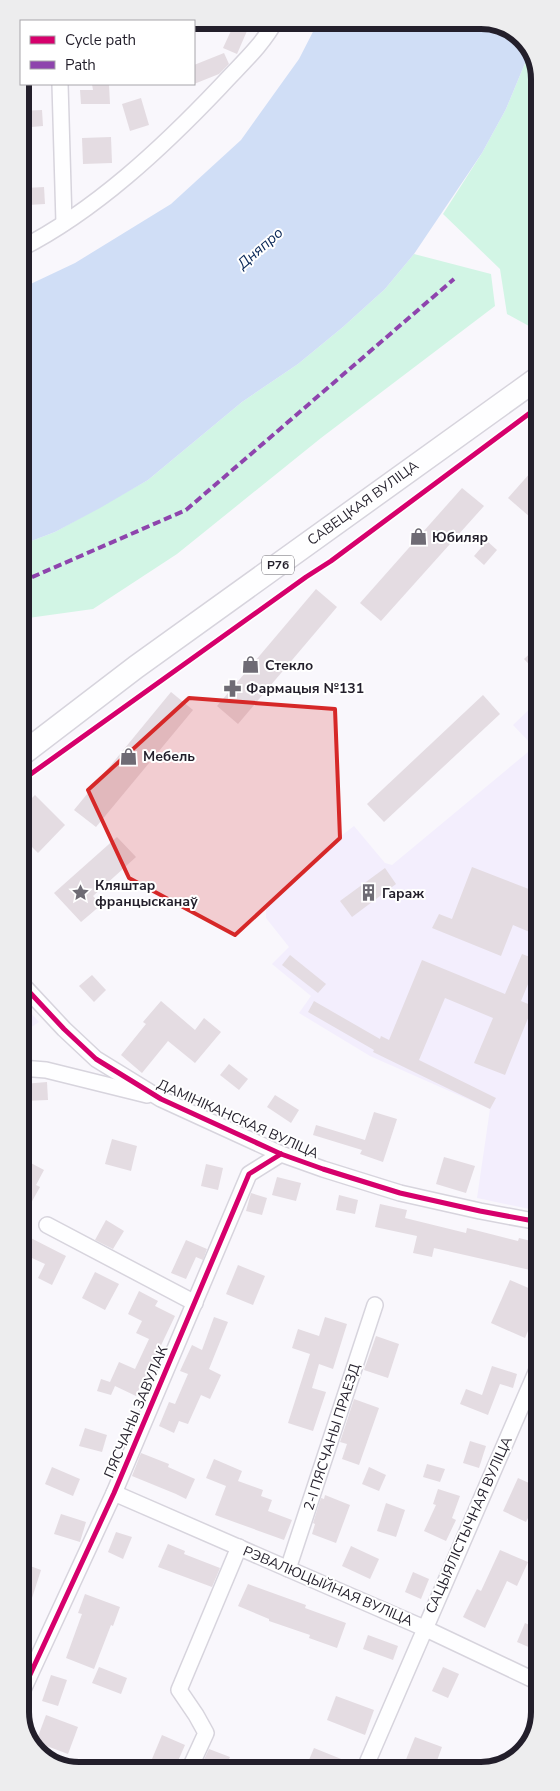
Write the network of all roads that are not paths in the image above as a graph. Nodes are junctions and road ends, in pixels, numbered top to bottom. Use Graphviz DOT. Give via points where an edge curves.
graph roads {
  1 [pos="271,29"];
  2 [pos="60,85"];
  3 [pos="64,223"];
  4 [pos="29,244"];
  5 [pos="531,383"];
  6 [pos="29,750"];
  7 [pos="29,992"];
  8 [pos="29,1069"];
  9 [pos="161,1099"];
  10 [pos="281,1154"];
  11 [pos="531,1221"];
  12 [pos="47,1225"];
  13 [pos="195,1303"];
  14 [pos="375,1305"];
  15 [pos="531,1384"];
  16 [pos="114,1493"];
  17 [pos="238,1547"];
  18 [pos="288,1569"];
  19 [pos="424,1628"];
  20 [pos="29,1677"];
  21 [pos="531,1679"];
  22 [pos="193,1762"];
  23 [pos="367,1762"];
  1 -- 3 [label="street" via="194,114 108,190"];
  2 -- 3 [label="street"];
  3 -- 4 [label="street"];
  5 -- 6 [label="main road, САВЕЦКАЯ ВУЛІЦА / Р76" via="136,667"];
  7 -- 9 [label="street, ДАМІНІКАНСКАЯ ВУЛІЦА" via="96,1059"];
  8 -- 9 [label="street"];
  9 -- 10 [label="street, ДАМІНІКАНСКАЯ ВУЛІЦА"];
  10 -- 11 [label="street, ДАМІНІКАНСКАЯ ВУЛІЦА" via="400,1193"];
  10 -- 13 [label="street, ПЯСЧАНЫ ЗАВУЛАК" via="249,1174"];
  12 -- 13 [label="street"];
  13 -- 16 [label="street, ПЯСЧАНЫ ЗАВУЛАК"];
  14 -- 18 [label="street, 2-І ПЯСЧАНЫ ПРАЕЗД"];
  15 -- 19 [label="street, САЦЫЯЛІСТЫЧНАЯ ВУЛІЦА"];
  16 -- 17 [label="street, РЭВАЛЮЦЫЙНАЯ ВУЛІЦА"];
  16 -- 20 [label="street, ПЯСЧАНЫ ЗАВУЛАК"];
  17 -- 18 [label="street, РЭВАЛЮЦЫЙНАЯ ВУЛІЦА"];
  17 -- 22 [label="street" via="179,1690 206,1733"];
  18 -- 19 [label="street, РЭВАЛЮЦЫЙНАЯ ВУЛІЦА"];
  19 -- 21 [label="street, РЭВАЛЮЦЫЙНАЯ ВУЛІЦА"];
  19 -- 23 [label="street, САЦЫЯЛІСТЫЧНАЯ ВУЛІЦА"];
}
